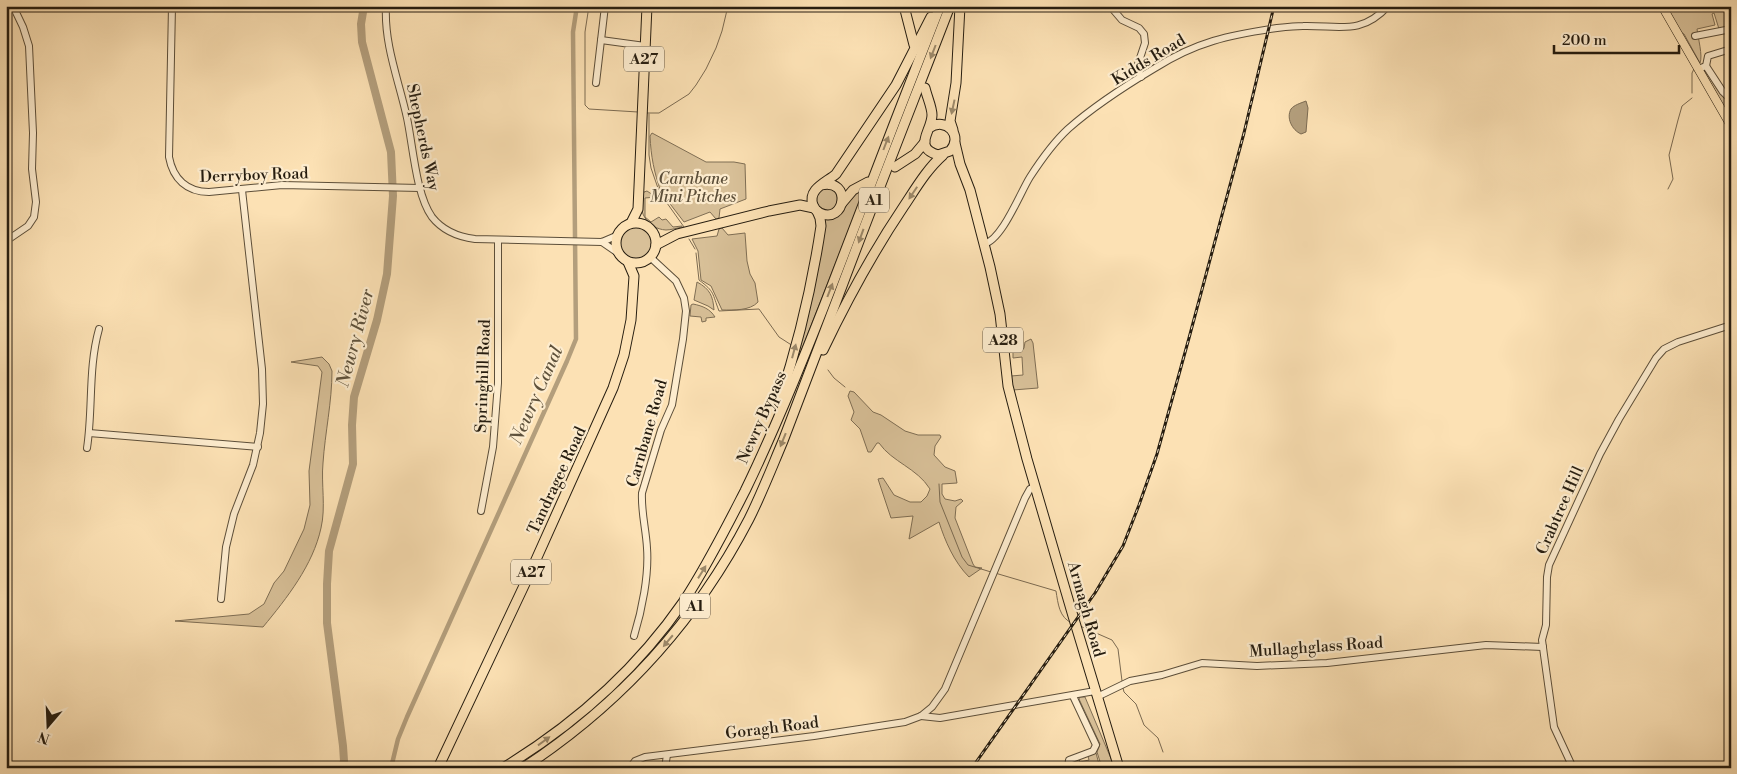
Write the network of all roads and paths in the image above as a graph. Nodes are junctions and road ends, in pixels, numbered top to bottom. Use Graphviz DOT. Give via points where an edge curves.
graph roads {
  1 [pos="12,6"];
  2 [pos="172,6"];
  3 [pos="386,6"];
  4 [pos="605,6"];
  5 [pos="647,6"];
  6 [pos="904,6"];
  7 [pos="936,6"];
  8 [pos="940,6"];
  9 [pos="950,6"];
  10 [pos="960,6"];
  11 [pos="1110,6"];
  12 [pos="1388,6"];
  13 [pos="1662,6"];
  14 [pos="1731,29"];
  15 [pos="1695,36"];
  16 [pos="601,40"];
  17 [pos="914,45"];
  18 [pos="645,46"];
  19 [pos="1730,52"];
  20 [pos="1702,68"];
  21 [pos="1141,77"];
  22 [pos="596,83"];
  23 [pos="925,88"];
  24 [pos="1731,100"];
  25 [pos="932,114"];
  26 [pos="944,124"];
  27 [pos="1731,126"];
  28 [pos="929,128"];
  29 [pos="953,130"];
  30 [pos="925,142"];
  31 [pos="955,144"];
  32 [pos="916,154"];
  33 [pos="941,154"];
  34 [pos="960,164"];
  35 [pos="895,167"];
  36 [pos="868,182"];
  37 [pos="821,185"];
  38 [pos="836,186"];
  39 [pos="420,188"];
  40 [pos="242,190"];
  41 [pos="853,190"];
  42 [pos="812,195"];
  43 [pos="842,204"];
  44 [pos="800,205"];
  45 [pos="638,209"];
  46 [pos="816,210"];
  47 [pos="631,223"];
  48 [pos="642,224"];
  49 [pos="651,229"];
  50 [pos="677,234"];
  51 [pos="616,236"];
  52 [pos="498,240"];
  53 [pos="6,241"];
  54 [pos="602,242"];
  55 [pos="984,244"];
  56 [pos="656,245"];
  57 [pos="618,253"];
  58 [pos="648,259"];
  59 [pos="628,262"];
  60 [pos="634,276"];
  61 [pos="1731,325"];
  62 [pos="99,329"];
  63 [pos="801,395"];
  64 [pos="89,434"];
  65 [pos="258,447"];
  66 [pos="87,448"];
  67 [pos="758,464"];
  68 [pos="1035,486"];
  69 [pos="481,511"];
  70 [pos="221,599"];
  71 [pos="638,632"];
  72 [pos="1543,647"];
  73 [pos="1096,694"];
  74 [pos="1074,696"];
  75 [pos="921,716"];
  76 [pos="667,755"];
  77 [pos="438,768"];
  78 [pos="503,768"];
  79 [pos="523,768"];
  80 [pos="630,768"];
  81 [pos="665,768"];
  82 [pos="1068,768"];
  83 [pos="1120,768"];
  84 [pos="1573,768"];
  1 -- 53 [label="street" via="29,46 32,169 36,202 34,217 28,226"];
  2 -- 40 [label="street, Derryboy Road" via="169,157 173,172 184,185 199,192"];
  3 -- 39 [label="street, Shepherds Way" via="387,40"];
  4 -- 16 [label="street"];
  5 -- 18 [label="highway, A27"];
  6 -- 17 [label="highway"];
  7 -- 37 [label="highway" via="908,65 883,106 836,174"];
  67 -- 8 [label="highway, Newry Bypass / A1, one-way" via="810,341"];
  9 -- 63 [label="highway, Newry Bypass / A1, one-way"];
  10 -- 29 [label="highway, one-way" via="956,83 950,121"];
  11 -- 21 [label="street" via="1122,20 1144,34 1145,43 1137,67"];
  12 -- 21 [label="street, Kidds Road" via="1376,18 1351,28 1288,27 1211,40"];
  13 -- 20 [label="main road"];
  14 -- 15 [label="street"];
  16 -- 18 [label="street"];
  16 -- 22 [label="street"];
  18 -- 45 [label="highway, A27"];
  19 -- 20 [label="street" via="1708,56"];
  20 -- 24 [label="street"];
  20 -- 27 [label="main road"];
  21 -- 55 [label="street, Kidds Road" via="1067,130 1029,178 995,239"];
  23 -- 25 [label="highway"];
  25 -- 26 [label="highway"];
  25 -- 28 [label="highway"];
  26 -- 28 [label="highway"];
  26 -- 29 [label="highway"];
  28 -- 30 [label="highway"];
  29 -- 31 [label="highway, A28"];
  30 -- 32 [label="highway"];
  30 -- 33 [label="highway, A28" via="926,147"];
  31 -- 33 [label="highway"];
  31 -- 34 [label="highway, A28"];
  32 -- 33 [label="highway"];
  32 -- 35 [label="highway"];
  33 -- 34 [label="highway, A28"];
  33 -- 63 [label="highway, one-way" via="869,260"];
  34 -- 55 [label="highway, A28" via="966,175"];
  36 -- 41 [label="highway"];
  37 -- 38 [label="highway"];
  37 -- 42 [label="highway"];
  38 -- 41 [label="highway"];
  38 -- 43 [label="highway" via="842,194"];
  39 -- 40 [label="street, Derryboy Road" via="282,185"];
  39 -- 52 [label="street, Shepherds Way" via="433,218 448,231 466,238"];
  40 -- 65 [label="street" via="263,383"];
  41 -- 43 [label="highway"];
  42 -- 44 [label="highway"];
  42 -- 46 [label="highway"];
  43 -- 46 [label="highway" via="832,214"];
  44 -- 46 [label="highway"];
  44 -- 50 [label="highway"];
  45 -- 47 [label="highway, A27"];
  45 -- 48 [label="highway, A27"];
  67 -- 46 [label="highway, one-way" via="786,382 809,293 821,226"];
  47 -- 48 [label="highway"];
  47 -- 51 [label="highway, A27"];
  48 -- 49 [label="highway"];
  49 -- 50 [label="highway"];
  49 -- 56 [label="highway"];
  50 -- 56 [label="highway"];
  51 -- 54 [label="street, Shepherds Way"];
  51 -- 57 [label="highway"];
  52 -- 54 [label="street, Shepherds Way"];
  52 -- 69 [label="street, Springhill Road" via="498,383 493,447"];
  54 -- 57 [label="street"];
  55 -- 68 [label="highway, Armagh Road / A28" via="1000,310 1008,386"];
  56 -- 58 [label="highway"];
  57 -- 59 [label="highway, A27"];
  58 -- 59 [label="highway" via="640,263"];
  58 -- 60 [label="highway"];
  58 -- 71 [label="street, Carnbane Road" via="676,281 684,297 686,312 672,405 660,430 642,493 647,565"];
  59 -- 60 [label="highway, Tandragee Road / A27"];
  60 -- 77 [label="highway, Tandragee Road / A27" via="629,334 613,388"];
  61 -- 72 [label="street, Crabtree Hill" via="1678,342 1664,350 1619,419 1549,566"];
  62 -- 64 [label="street" via="91,378"];
  63 -- 79 [label="highway, Newry Bypass / A1, one-way" via="750,517 689,615 614,697 564,740"];
  64 -- 65 [label="street"];
  64 -- 66 [label="street"];
  65 -- 70 [label="street" via="229,533"];
  78 -- 67 [label="highway, Newry Bypass / A1, one-way" via="580,714 652,641 683,602 702,571"];
  68 -- 73 [label="highway, Armagh Road / A28"];
  68 -- 75 [label="street, Goragh Road" via="1025,498 946,690"];
  72 -- 73 [label="street, Mullaghglass Road" via="1479,645 1327,663 1258,666 1202,663"];
  72 -- 84 [label="street, Crabtree Hill" via="1554,727"];
  73 -- 74 [label="street, Goragh Road"];
  73 -- 83 [label="highway, Armagh Road / A28"];
  74 -- 75 [label="street, Goragh Road" via="940,718"];
  74 -- 82 [label="street" via="1096,745 1093,752 1069,760"];
  75 -- 76 [label="street, Goragh Road" via="905,722"];
  76 -- 80 [label="street, Goragh Road" via="637,760"];
  76 -- 81 [label="street"];
}
